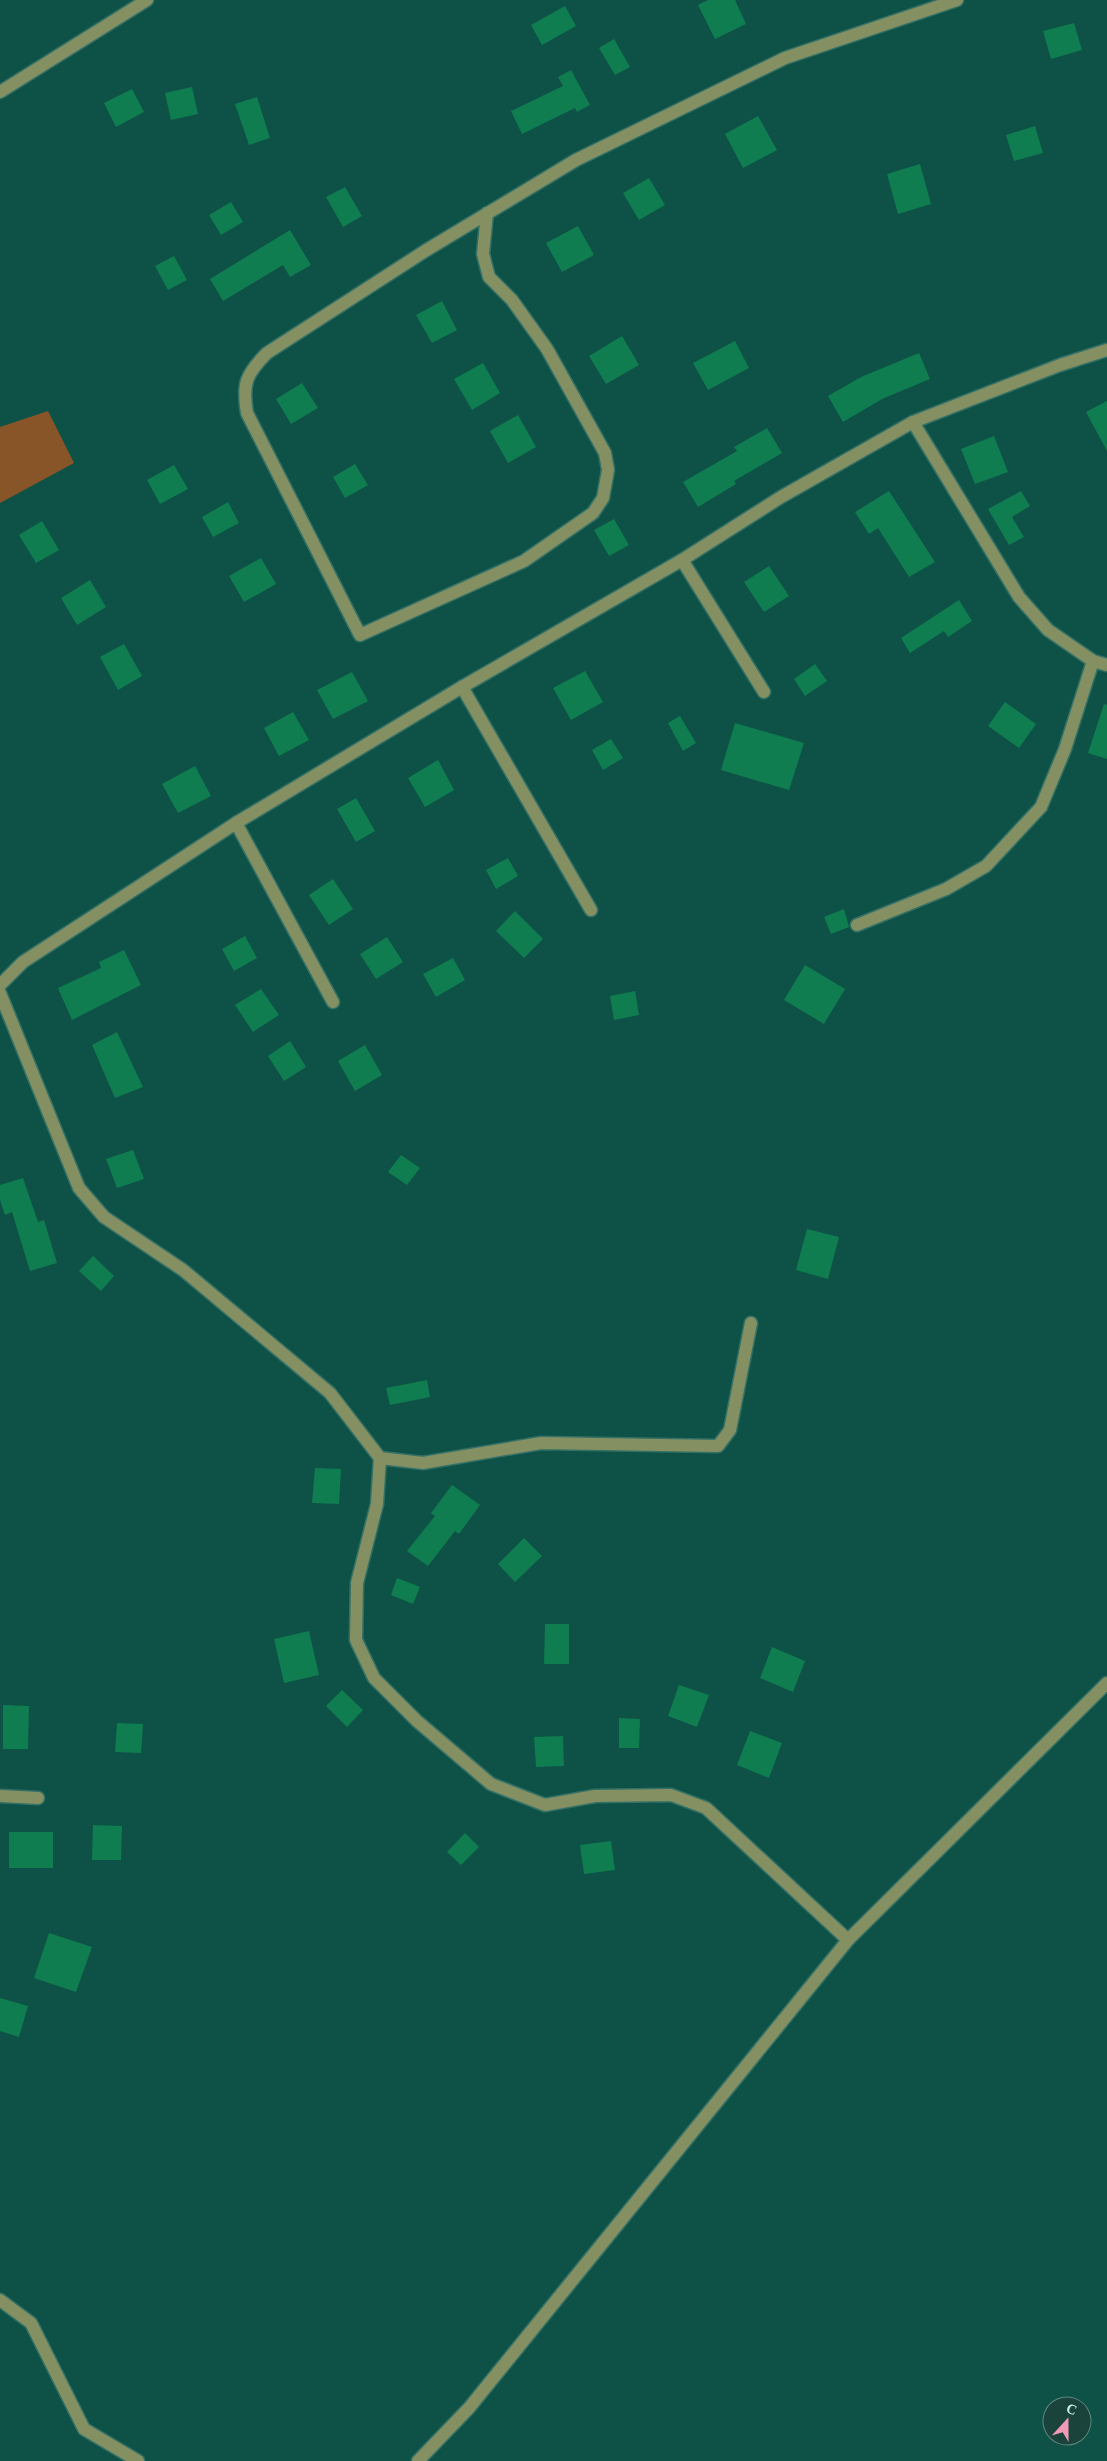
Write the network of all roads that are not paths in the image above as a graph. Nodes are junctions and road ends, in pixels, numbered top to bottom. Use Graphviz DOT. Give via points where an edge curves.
graph roads {
  1 [pos="147,0"];
  2 [pos="957,0"];
  3 [pos="0,92"];
  4 [pos="488,213"];
  5 [pos="1107,350"];
  6 [pos="913,422"];
  7 [pos="682,560"];
  8 [pos="1093,660"];
  9 [pos="1107,665"];
  10 [pos="462,687"];
  11 [pos="764,692"];
  12 [pos="236,823"];
  13 [pos="591,910"];
  14 [pos="857,925"];
  15 [pos="0,985"];
  16 [pos="0,993"];
  17 [pos="333,1002"];
  18 [pos="751,1323"];
  19 [pos="380,1458"];
  20 [pos="1107,1683"];
  21 [pos="0,1796"];
  22 [pos="38,1798"];
  23 [pos="848,1940"];
  24 [pos="0,2300"];
  25 [pos="138,2461"];
  26 [pos="418,2461"];
  1 -- 3 [label="street"];
  2 -- 4 [label="street" via="785,58 576,160"];
  4 -- 4 [label="street" via="267,353 251,369 243,391 247,413 360,634 524,561 593,513 603,498 608,470 605,453 547,349 512,300 490,277 483,254"];
  5 -- 6 [label="street"];
  6 -- 7 [label="street" via="781,497"];
  6 -- 8 [label="street" via="1018,597 1048,630"];
  7 -- 10 [label="street"];
  7 -- 11 [label="street"];
  8 -- 9 [label="street"];
  8 -- 14 [label="street" via="1065,749 1041,807 986,866 946,889"];
  10 -- 12 [label="street"];
  10 -- 13 [label="street"];
  12 -- 15 [label="street" via="23,962"];
  12 -- 17 [label="street"];
  16 -- 19 [label="street" via="79,1188 104,1217 183,1270 330,1393"];
  18 -- 19 [label="street" via="730,1430 718,1446 540,1443 423,1463"];
  19 -- 23 [label="street" via="377,1504 357,1583 356,1640 374,1678 417,1721 491,1784 544,1805 595,1796 671,1795 706,1808"];
  20 -- 23 [label="street"];
  21 -- 22 [label="street"];
  23 -- 26 [label="street" via="469,2408"];
  24 -- 25 [label="street" via="31,2323 84,2429"];
}
